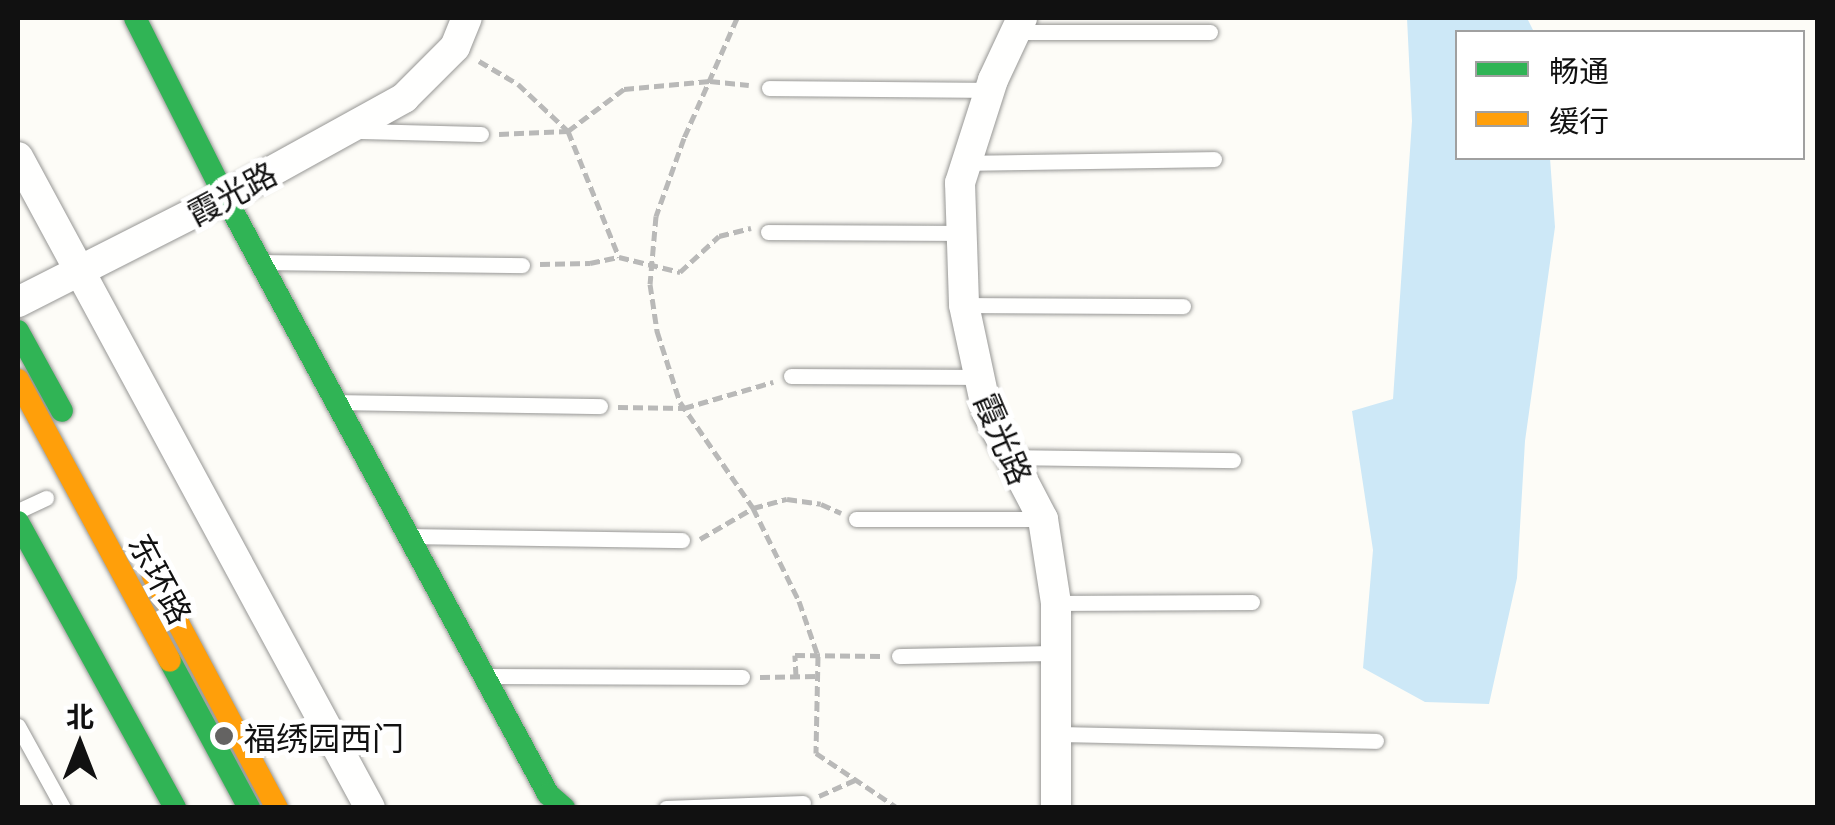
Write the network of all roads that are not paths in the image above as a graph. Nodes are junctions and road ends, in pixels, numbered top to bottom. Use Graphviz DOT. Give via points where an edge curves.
graph roads {
  1 [pos="135,18"];
  2 [pos="467,18"];
  3 [pos="1018,24"];
  4 [pos="1210,32"];
  5 [pos="769,88"];
  6 [pos="990,90"];
  7 [pos="345,130"];
  8 [pos="481,134"];
  9 [pos="18,157"];
  10 [pos="1214,160"];
  11 [pos="966,163"];
  12 [pos="225,197"];
  13 [pos="768,232"];
  14 [pos="962,234"];
  15 [pos="260,262"];
  16 [pos="522,265"];
  17 [pos="79,269"];
  18 [pos="18,302"];
  19 [pos="964,305"];
  20 [pos="1183,306"];
  21 [pos="18,331"];
  22 [pos="792,376"];
  23 [pos="980,377"];
  24 [pos="18,380"];
  25 [pos="336,402"];
  26 [pos="600,406"];
  27 [pos="84,450"];
  28 [pos="1010,457"];
  29 [pos="1233,460"];
  30 [pos="46,498"];
  31 [pos="18,510"];
  32 [pos="856,519"];
  33 [pos="1043,519"];
  34 [pos="18,522"];
  35 [pos="409,536"];
  36 [pos="682,540"];
  37 [pos="140,553"];
  38 [pos="1252,602"];
  39 [pos="1056,603"];
  40 [pos="1057,653"];
  41 [pos="900,656"];
  42 [pos="485,676"];
  43 [pos="742,677"];
  44 [pos="18,726"];
  45 [pos="1055,734"];
  46 [pos="1376,741"];
  47 [pos="803,803"];
  48 [pos="63,808"];
  49 [pos="175,808"];
  50 [pos="249,808"];
  51 [pos="278,808"];
  52 [pos="370,808"];
  53 [pos="564,808"];
  54 [pos="666,808"];
  55 [pos="1056,808"];
  1 -- 12 [label="main road"];
  2 -- 7 [label="street, 霞光路" via="455,47 404,98"];
  3 -- 4 [label="lane"];
  3 -- 6 [label="street, 霞光路"];
  5 -- 6 [label="lane"];
  6 -- 11 [label="street, 霞光路"];
  7 -- 8 [label="lane"];
  7 -- 12 [label="street, 霞光路"];
  9 -- 17 [label="street"];
  10 -- 11 [label="lane"];
  11 -- 14 [label="street, 霞光路"];
  12 -- 15 [label="main road"];
  12 -- 17 [label="street, 霞光路"];
  13 -- 14 [label="lane"];
  14 -- 19 [label="street, 霞光路"];
  15 -- 16 [label="lane"];
  15 -- 25 [label="main road"];
  17 -- 18 [label="street, 霞光路"];
  17 -- 52 [label="street"];
  19 -- 20 [label="lane"];
  19 -- 23 [label="street, 霞光路"];
  21 -- 27 [label="main road"];
  22 -- 23 [label="lane"];
  23 -- 28 [label="street, 霞光路" via="987,412"];
  24 -- 50 [label="main road, 东环路"];
  25 -- 26 [label="lane"];
  25 -- 35 [label="main road"];
  28 -- 29 [label="lane"];
  28 -- 33 [label="street, 霞光路"];
  30 -- 31 [label="lane"];
  32 -- 33 [label="lane"];
  33 -- 39 [label="street, 霞光路"];
  34 -- 49 [label="main road"];
  35 -- 36 [label="lane"];
  35 -- 42 [label="main road"];
  37 -- 51 [label="main road"];
  38 -- 39 [label="lane"];
  39 -- 40 [label="street, 霞光路"];
  40 -- 41 [label="lane"];
  40 -- 45 [label="street, 霞光路"];
  42 -- 43 [label="lane"];
  42 -- 53 [label="main road" via="548,794"];
  44 -- 48 [label="lane"];
  45 -- 46 [label="lane"];
  45 -- 55 [label="street, 霞光路"];
  47 -- 54 [label="lane"];
}
